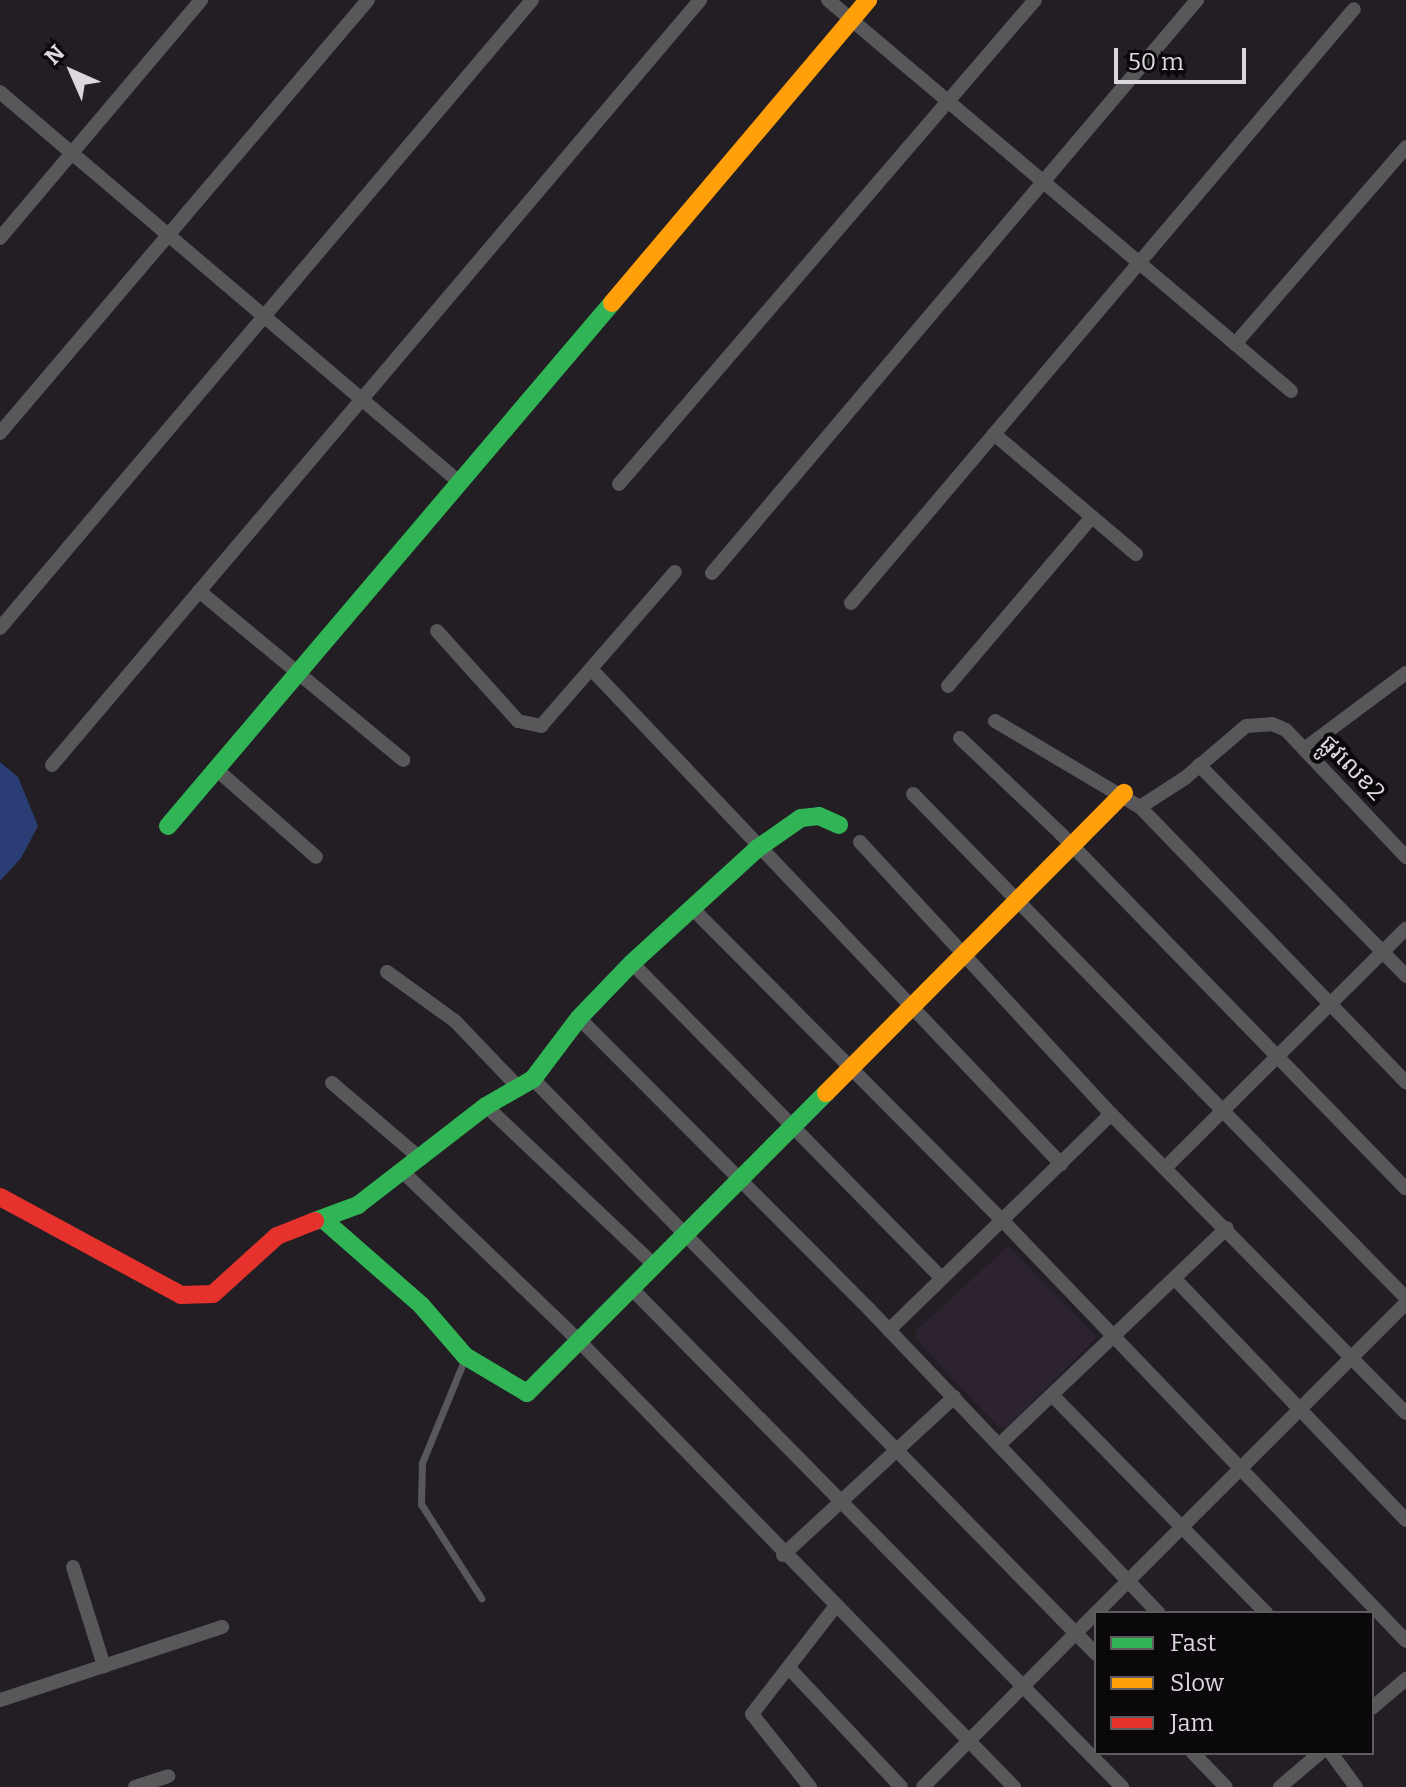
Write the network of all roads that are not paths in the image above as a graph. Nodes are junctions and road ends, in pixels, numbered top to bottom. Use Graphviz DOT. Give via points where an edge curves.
graph roads {
  1 [pos="201,0"];
  2 [pos="368,0"];
  3 [pos="532,0"];
  4 [pos="700,0"];
  5 [pos="828,0"];
  6 [pos="868,0"];
  7 [pos="1035,0"];
  8 [pos="1197,0"];
  9 [pos="1354,9"];
  10 [pos="851,20"];
  11 [pos="0,92"];
  12 [pos="948,101"];
  13 [pos="1406,147"];
  14 [pos="72,153"];
  15 [pos="1043,182"];
  16 [pos="168,235"];
  17 [pos="0,238"];
  18 [pos="1139,263"];
  19 [pos="265,316"];
  20 [pos="1235,344"];
  21 [pos="1291,391"];
  22 [pos="362,399"];
  23 [pos="0,433"];
  24 [pos="994,434"];
  25 [pos="459,482"];
  26 [pos="619,484"];
  27 [pos="1092,517"];
  28 [pos="1136,554"];
  29 [pos="675,572"];
  30 [pos="712,573"];
  31 [pos="199,591"];
  32 [pos="851,603"];
  33 [pos="0,628"];
  34 [pos="437,631"];
  35 [pos="593,671"];
  36 [pos="298,673"];
  37 [pos="1406,673"];
  38 [pos="948,686"];
  39 [pos="995,721"];
  40 [pos="960,738"];
  41 [pos="1304,749"];
  42 [pos="403,760"];
  43 [pos="52,765"];
  44 [pos="1199,765"];
  45 [pos="216,769"];
  46 [pos="1124,793"];
  47 [pos="913,794"];
  48 [pos="1140,807"];
  49 [pos="839,825"];
  50 [pos="168,826"];
  51 [pos="860,842"];
  52 [pos="1073,846"];
  53 [pos="758,848"];
  54 [pos="316,857"];
  55 [pos="1406,857"];
  56 [pos="1017,899"];
  57 [pos="692,908"];
  58 [pos="1406,929"];
  59 [pos="1382,952"];
  60 [pos="963,955"];
  61 [pos="632,963"];
  62 [pos="387,972"];
  63 [pos="1406,976"];
  64 [pos="1330,1004"];
  65 [pos="909,1007"];
  66 [pos="579,1018"];
  67 [pos="1277,1056"];
  68 [pos="849,1067"];
  69 [pos="1406,1082"];
  70 [pos="332,1083"];
  71 [pos="526,1083"];
  72 [pos="486,1106"];
  73 [pos="1223,1110"];
  74 [pos="1111,1114"];
  75 [pos="796,1126"];
  76 [pos="421,1159"];
  77 [pos="1061,1164"];
  78 [pos="1167,1166"];
  79 [pos="404,1173"];
  80 [pos="740,1181"];
  81 [pos="1406,1189"];
  82 [pos="0,1197"];
  83 [pos="325,1221"];
  84 [pos="1003,1221"];
  85 [pos="1227,1228"];
  86 [pos="682,1233"];
  87 [pos="653,1264"];
  88 [pos="942,1278"];
  89 [pos="1175,1279"];
  90 [pos="632,1289"];
  91 [pos="1406,1301"];
  92 [pos="889,1330"];
  93 [pos="1115,1337"];
  94 [pos="580,1342"];
  95 [pos="465,1356"];
  96 [pos="1352,1357"];
  97 [pos="954,1397"];
  98 [pos="1054,1397"];
  99 [pos="1300,1409"];
  100 [pos="1406,1413"];
  101 [pos="1000,1444"];
  102 [pos="897,1450"];
  103 [pos="1240,1469"];
  104 [pos="839,1504"];
  105 [pos="1406,1520"];
  106 [pos="1182,1527"];
  107 [pos="783,1555"];
  108 [pos="73,1567"];
  109 [pos="1128,1582"];
  110 [pos="481,1598"];
  111 [pos="835,1607"];
  112 [pos="1098,1611"];
  113 [pos="1157,1611"];
  114 [pos="1264,1611"];
  115 [pos="1094,1615"];
  116 [pos="222,1627"];
  117 [pos="1076,1633"];
  118 [pos="1406,1641"];
  119 [pos="1094,1652"];
  120 [pos="104,1666"];
  121 [pos="789,1668"];
  122 [pos="1406,1679"];
  123 [pos="1022,1687"];
  124 [pos="0,1700"];
  125 [pos="1374,1706"];
  126 [pos="967,1740"];
  127 [pos="1195,1755"];
  128 [pos="1332,1755"];
  129 [pos="1309,1756"];
  130 [pos="168,1776"];
  131 [pos="135,1787"];
  132 [pos="810,1787"];
  133 [pos="901,1787"];
  134 [pos="923,1787"];
  135 [pos="1014,1787"];
  136 [pos="1122,1787"];
  137 [pos="1226,1787"];
  138 [pos="1280,1787"];
  139 [pos="1356,1787"];
  1 -- 14 [label="street"];
  2 -- 16 [label="street"];
  3 -- 19 [label="street"];
  4 -- 22 [label="street"];
  5 -- 10 [label="street"];
  6 -- 10 [label="street"];
  7 -- 12 [label="street"];
  8 -- 15 [label="street"];
  9 -- 18 [label="street"];
  10 -- 12 [label="street"];
  10 -- 25 [label="street"];
  11 -- 14 [label="street"];
  12 -- 15 [label="street"];
  12 -- 26 [label="street"];
  13 -- 20 [label="street"];
  14 -- 16 [label="street"];
  14 -- 17 [label="street"];
  15 -- 18 [label="street"];
  15 -- 30 [label="street"];
  16 -- 19 [label="street"];
  16 -- 23 [label="street"];
  18 -- 20 [label="street"];
  18 -- 24 [label="street"];
  19 -- 22 [label="street"];
  19 -- 33 [label="street"];
  20 -- 21 [label="street"];
  22 -- 25 [label="street"];
  22 -- 31 [label="street"];
  24 -- 27 [label="street"];
  24 -- 32 [label="street"];
  25 -- 36 [label="street"];
  27 -- 28 [label="street"];
  27 -- 38 [label="street"];
  29 -- 35 [label="street"];
  31 -- 36 [label="street"];
  31 -- 43 [label="street"];
  34 -- 35 [label="street" via="518,721 532,726 541,726"];
  35 -- 53 [label="street"];
  36 -- 42 [label="street"];
  36 -- 45 [label="street"];
  37 -- 41 [label="street"];
  39 -- 46 [label="street"];
  40 -- 52 [label="street"];
  41 -- 44 [label="street, ផ្លូវលេខ2" via="1286,730 1260,723 1233,734"];
  41 -- 55 [label="street, ផ្លូវលេខ2"];
  44 -- 48 [label="street"];
  44 -- 59 [label="street"];
  45 -- 50 [label="street"];
  45 -- 54 [label="street"];
  46 -- 48 [label="street"];
  46 -- 52 [label="street"];
  47 -- 56 [label="street"];
  48 -- 64 [label="street"];
  49 -- 53 [label="street" via="819,816 801,818"];
  51 -- 60 [label="street"];
  52 -- 56 [label="street"];
  52 -- 67 [label="street"];
  53 -- 57 [label="street"];
  53 -- 65 [label="street"];
  56 -- 60 [label="street"];
  56 -- 73 [label="street"];
  57 -- 61 [label="street"];
  57 -- 68 [label="street"];
  58 -- 59 [label="street"];
  59 -- 63 [label="street"];
  59 -- 64 [label="street"];
  60 -- 65 [label="street"];
  60 -- 74 [label="street"];
  61 -- 66 [label="street"];
  61 -- 75 [label="street"];
  62 -- 71 [label="street" via="455,1021"];
  64 -- 67 [label="street"];
  64 -- 69 [label="street"];
  65 -- 68 [label="street"];
  65 -- 77 [label="street"];
  66 -- 71 [label="street"];
  66 -- 80 [label="street"];
  67 -- 73 [label="street"];
  67 -- 81 [label="street"];
  68 -- 75 [label="street"];
  68 -- 84 [label="street"];
  70 -- 76 [label="street"];
  71 -- 72 [label="street"];
  71 -- 86 [label="street"];
  72 -- 76 [label="street"];
  72 -- 87 [label="street"];
  73 -- 78 [label="street"];
  73 -- 91 [label="street"];
  74 -- 77 [label="street"];
  74 -- 78 [label="street"];
  75 -- 80 [label="street"];
  75 -- 88 [label="street"];
  76 -- 79 [label="street"];
  77 -- 84 [label="street"];
  78 -- 85 [label="street"];
  79 -- 83 [label="street"];
  79 -- 94 [label="street"];
  80 -- 86 [label="street"];
  80 -- 92 [label="street"];
  82 -- 83 [label="street" via="189,1298 213,1294 277,1236"];
  83 -- 95 [label="street" via="421,1305"];
  84 -- 88 [label="street"];
  84 -- 93 [label="street"];
  85 -- 89 [label="street"];
  85 -- 96 [label="street"];
  86 -- 87 [label="street"];
  86 -- 102 [label="street"];
  87 -- 90 [label="street"];
  88 -- 92 [label="street"];
  89 -- 93 [label="street"];
  89 -- 99 [label="street"];
  90 -- 94 [label="street"];
  90 -- 104 [label="street"];
  91 -- 96 [label="street"];
  92 -- 97 [label="street"];
  93 -- 98 [label="street"];
  93 -- 103 [label="street"];
  94 -- 95 [label="street" via="527,1393"];
  94 -- 107 [label="street"];
  95 -- 110 [label="lane" via="422,1463 421,1504"];
  96 -- 99 [label="street"];
  96 -- 100 [label="street"];
  97 -- 101 [label="street"];
  97 -- 102 [label="street"];
  98 -- 101 [label="street"];
  98 -- 106 [label="street"];
  99 -- 103 [label="street"];
  99 -- 105 [label="street"];
  101 -- 109 [label="street"];
  102 -- 104 [label="street"];
  102 -- 117 [label="street"];
  103 -- 106 [label="street"];
  103 -- 118 [label="street"];
  104 -- 107 [label="street"];
  104 -- 123 [label="street"];
  106 -- 109 [label="street"];
  106 -- 114 [label="street"];
  107 -- 111 [label="street"];
  108 -- 120 [label="street"];
  109 -- 112 [label="street"];
  109 -- 113 [label="street"];
  111 -- 121 [label="street"];
  111 -- 126 [label="street"];
  115 -- 117 [label="street"];
  116 -- 120 [label="street"];
  117 -- 119 [label="street"];
  117 -- 123 [label="street"];
  120 -- 124 [label="street"];
  121 -- 132 [label="street" via="752,1714"];
  121 -- 133 [label="street"];
  122 -- 125 [label="street"];
  123 -- 126 [label="street"];
  123 -- 136 [label="street"];
  126 -- 134 [label="street"];
  126 -- 135 [label="street"];
  127 -- 137 [label="street"];
  128 -- 139 [label="street"];
  129 -- 138 [label="street"];
  130 -- 131 [label="street"];
}
